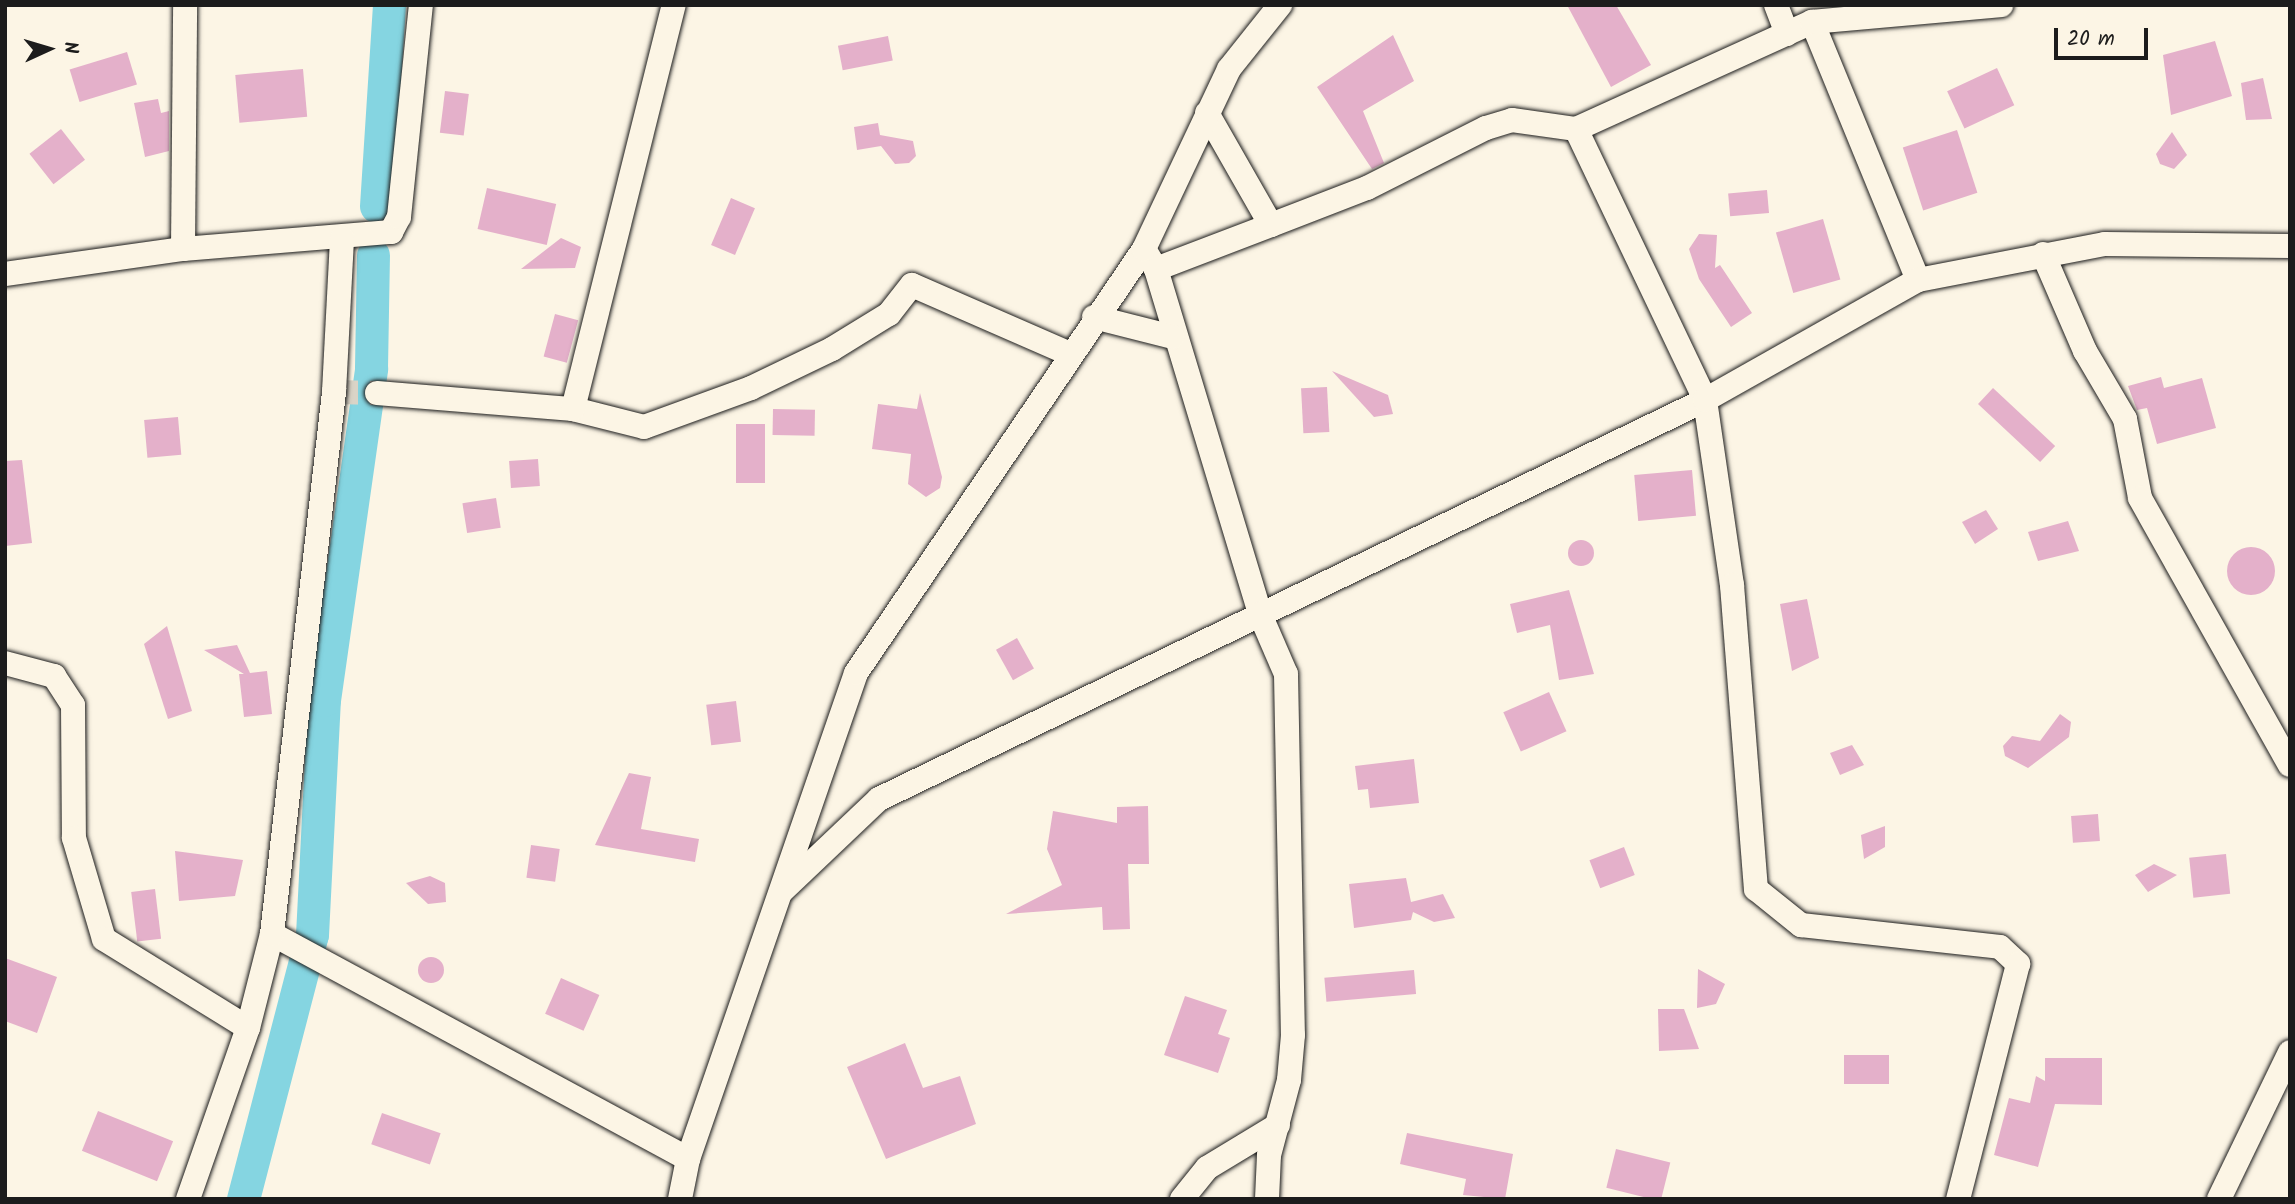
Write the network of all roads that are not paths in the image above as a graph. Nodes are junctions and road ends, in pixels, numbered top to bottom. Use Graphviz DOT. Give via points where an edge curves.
graph roads {
  1 [pos="185,5"];
  2 [pos="421,5"];
  3 [pos="674,5"];
  4 [pos="1280,5"];
  5 [pos="1776,5"];
  6 [pos="2001,5"];
  7 [pos="1812,22"];
  8 [pos="1787,34"];
  9 [pos="1207,113"];
  10 [pos="1576,129"];
  11 [pos="1271,225"];
  12 [pos="342,238"];
  13 [pos="2290,246"];
  14 [pos="183,249"];
  15 [pos="2043,254"];
  16 [pos="1150,259"];
  17 [pos="5,274"];
  18 [pos="1918,280"];
  19 [pos="1094,317"];
  20 [pos="1173,337"];
  21 [pos="1068,353"];
  22 [pos="377,393"];
  23 [pos="1705,400"];
  24 [pos="573,409"];
  25 [pos="1260,614"];
  26 [pos="5,663"];
  27 [pos="2290,765"];
  28 [pos="783,890"];
  29 [pos="272,934"];
  30 [pos="248,1028"];
  31 [pos="2290,1052"];
  32 [pos="1278,1125"];
  33 [pos="688,1159"];
  34 [pos="188,1199"];
  35 [pos="680,1199"];
  36 [pos="1182,1199"];
  37 [pos="1267,1199"];
  38 [pos="1958,1199"];
  39 [pos="2219,1199"];
  1 -- 14 [label="street"];
  2 -- 12 [label="street" via="399,217 380,237"];
  3 -- 24 [label="street"];
  4 -- 9 [label="street" via="1229,69"];
  5 -- 8 [label="street"];
  6 -- 7 [label="street"];
  7 -- 8 [label="street"];
  7 -- 18 [label="street"];
  8 -- 10 [label="street"];
  9 -- 11 [label="street"];
  9 -- 16 [label="street"];
  10 -- 11 [label="street" via="1512,120 1486,128 1367,188"];
  10 -- 23 [label="street"];
  11 -- 16 [label="street"];
  12 -- 14 [label="street"];
  12 -- 29 [label="street" via="334,392"];
  13 -- 15 [label="street" via="2105,244"];
  14 -- 17 [label="street"];
  15 -- 18 [label="street"];
  15 -- 27 [label="street" via="2085,351 2125,419 2140,499"];
  16 -- 19 [label="street"];
  16 -- 20 [label="street"];
  18 -- 23 [label="street"];
  19 -- 20 [label="street"];
  19 -- 21 [label="street"];
  20 -- 25 [label="street"];
  21 -- 24 [label="street" via="912,285 889,314 751,388 644,427"];
  21 -- 28 [label="street" via="856,673"];
  22 -- 24 [label="street"];
  23 -- 25 [label="street"];
  23 -- 38 [label="street" via="1732,585 1755,889 1801,925 2000,947 2018,964"];
  25 -- 28 [label="street" via="879,799"];
  25 -- 32 [label="street" via="1286,674 1291,717 1293,1035"];
  26 -- 30 [label="street" via="54,676 74,705 74,838 104,939"];
  28 -- 33 [label="street"];
  29 -- 30 [label="street"];
  29 -- 33 [label="street"];
  30 -- 34 [label="street"];
  31 -- 39 [label="street"];
  32 -- 36 [label="street" via="1207,1168"];
  32 -- 37 [label="street"];
  33 -- 35 [label="street"];
}
